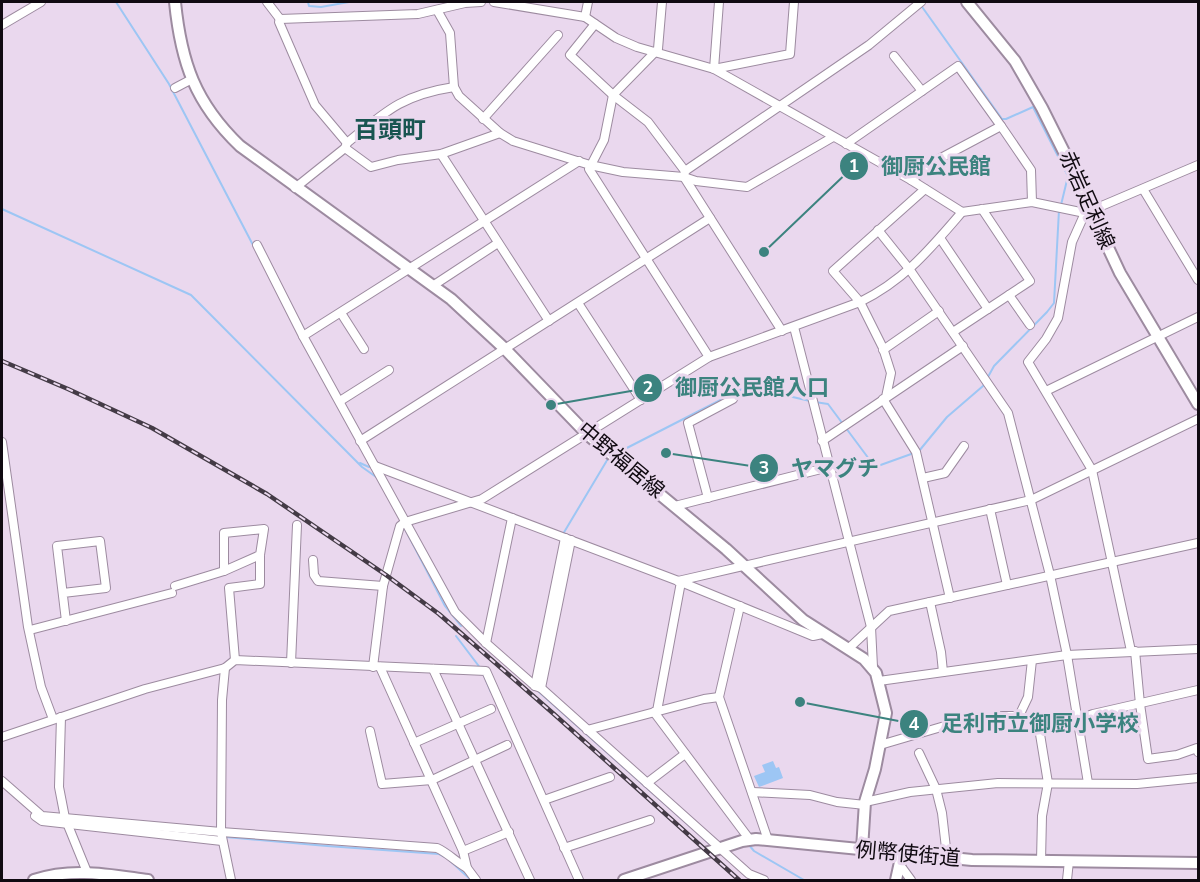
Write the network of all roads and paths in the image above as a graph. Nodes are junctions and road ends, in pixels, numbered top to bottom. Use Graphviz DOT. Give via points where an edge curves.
graph roads {
  1 [pos="41,2"];
  2 [pos="175,2"];
  3 [pos="267,2"];
  4 [pos="427,2"];
  5 [pos="481,2"];
  6 [pos="494,2"];
  7 [pos="588,2"];
  8 [pos="662,2"];
  9 [pos="719,2"];
  10 [pos="794,2"];
  11 [pos="921,2"];
  12 [pos="967,2"];
  13 [pos="435,10"];
  14 [pos="585,17"];
  15 [pos="280,19"];
  16 [pos="596,24"];
  17 [pos="2,25"];
  18 [pos="558,35"];
  19 [pos="656,51"];
  20 [pos="894,56"];
  21 [pos="714,69"];
  22 [pos="192,79"];
  23 [pos="454,87"];
  24 [pos="175,88"];
  25 [pos="922,91"];
  26 [pos="613,95"];
  27 [pos="779,106"];
  28 [pos="483,119"];
  29 [pos="1001,126"];
  30 [pos="500,133"];
  31 [pos="833,137"];
  32 [pos="846,144"];
  33 [pos="346,146"];
  34 [pos="441,154"];
  35 [pos="579,161"];
  36 [pos="590,165"];
  37 [pos="1198,165"];
  38 [pos="685,174"];
  39 [pos="911,180"];
  40 [pos="295,188"];
  41 [pos="925,189"];
  42 [pos="1143,189"];
  43 [pos="1032,202"];
  44 [pos="982,209"];
  45 [pos="1089,211"];
  46 [pos="962,212"];
  47 [pos="710,218"];
  48 [pos="484,222"];
  49 [pos="878,230"];
  50 [pos="940,238"];
  51 [pos="498,243"];
  52 [pos="257,245"];
  53 [pos="647,258"];
  54 [pos="411,269"];
  55 [pos="910,270"];
  56 [pos="1198,280"];
  57 [pos="434,285"];
  58 [pos="1009,295"];
  59 [pos="860,302"];
  60 [pos="578,303"];
  61 [pos="988,309"];
  62 [pos="939,311"];
  63 [pos="341,313"];
  64 [pos="1198,317"];
  65 [pos="549,321"];
  66 [pos="1030,325"];
  67 [pos="794,327"];
  68 [pos="782,331"];
  69 [pos="953,332"];
  70 [pos="303,336"];
  71 [pos="1158,337"];
  72 [pos="963,346"];
  73 [pos="364,349"];
  74 [pos="504,349"];
  75 [pos="883,350"];
  76 [pos="709,357"];
  77 [pos="389,370"];
  78 [pos="1046,391"];
  79 [pos="884,398"];
  80 [pos="733,399"];
  81 [pos="641,400"];
  82 [pos="340,401"];
  83 [pos="1198,404"];
  84 [pos="1198,420"];
  85 [pos="588,435"];
  86 [pos="360,441"];
  87 [pos="822,441"];
  88 [pos="2,442"];
  89 [pos="964,446"];
  90 [pos="375,466"];
  91 [pos="830,467"];
  92 [pos="1092,470"];
  93 [pos="923,478"];
  94 [pos="708,498"];
  95 [pos="1031,500"];
  96 [pos="472,503"];
  97 [pos="675,506"];
  98 [pos="990,509"];
  99 [pos="512,518"];
  100 [pos="405,522"];
  101 [pos="932,523"];
  102 [pos="297,525"];
  103 [pos="568,539"];
  104 [pos="848,541"];
  105 [pos="1198,543"];
  106 [pos="260,555"];
  107 [pos="313,561"];
  108 [pos="1112,561"];
  109 [pos="744,565"];
  110 [pos="224,571"];
  111 [pos="1050,575"];
  112 [pos="680,582"];
  113 [pos="1007,585"];
  114 [pos="383,586"];
  115 [pos="63,593"];
  116 [pos="950,597"];
  117 [pos="930,602"];
  118 [pos="741,606"];
  119 [pos="66,621"];
  120 [pos="871,627"];
  121 [pos="30,630"];
  122 [pos="822,634"];
  123 [pos="486,643"];
  124 [pos="848,649"];
  125 [pos="1198,649"];
  126 [pos="1133,651"];
  127 [pos="1067,655"];
  128 [pos="235,660"];
  129 [pos="1032,660"];
  130 [pos="291,663"];
  131 [pos="376,667"];
  132 [pos="873,667"];
  133 [pos="225,668"];
  134 [pos="433,669"];
  135 [pos="943,672"];
  136 [pos="879,681"];
  137 [pos="538,687"];
  138 [pos="1198,690"];
  139 [pos="720,697"];
  140 [pos="1140,704"];
  141 [pos="491,709"];
  142 [pos="655,712"];
  143 [pos="1019,716"];
  144 [pos="57,718"];
  145 [pos="1076,719"];
  146 [pos="1038,722"];
  147 [pos="459,723"];
  148 [pos="588,730"];
  149 [pos="370,731"];
  150 [pos="2,737"];
  151 [pos="414,743"];
  152 [pos="507,745"];
  153 [pos="880,746"];
  154 [pos="1198,752"];
  155 [pos="919,753"];
  156 [pos="685,754"];
  157 [pos="476,759"];
  158 [pos="610,777"];
  159 [pos="1198,778"];
  160 [pos="432,780"];
  161 [pos="2,781"];
  162 [pos="647,783"];
  163 [pos="1048,783"];
  164 [pos="1088,783"];
  165 [pos="2,788"];
  166 [pos="936,789"];
  167 [pos="752,792"];
  168 [pos="544,800"];
  169 [pos="865,803"];
  170 [pos="650,820"];
  171 [pos="66,821"];
  172 [pos="509,832"];
  173 [pos="222,837"];
  174 [pos="750,840"];
  175 [pos="768,840"];
  176 [pos="564,848"];
  177 [pos="722,848"];
  178 [pos="862,849"];
  179 [pos="463,851"];
  180 [pos="902,853"];
  181 [pos="947,857"];
  182 [pos="1041,861"];
  183 [pos="1069,861"];
  184 [pos="1198,863"];
  185 [pos="900,865"];
  186 [pos="467,868"];
  187 [pos="87,872"];
  188 [pos="122,879"];
  189 [pos="34,880"];
  190 [pos="148,880"];
  191 [pos="231,880"];
  192 [pos="476,880"];
  193 [pos="530,880"];
  194 [pos="579,880"];
  195 [pos="624,880"];
  196 [pos="764,880"];
  197 [pos="896,880"];
  198 [pos="910,880"];
  199 [pos="1067,880"];
  1 -- 17 [label="street"];
  2 -- 22 [label="main road, 中野福居線" via="181,48"];
  3 -- 15 [label="street"];
  4 -- 13 [label="street"];
  5 -- 13 [label="street"];
  6 -- 14 [label="street"];
  7 -- 14 [label="street"];
  8 -- 19 [label="street"];
  9 -- 21 [label="street"];
  10 -- 21 [label="street" via="790,54"];
  11 -- 27 [label="street" via="870,45"];
  12 -- 45 [label="main road, 赤岩足利線" via="1015,61 1067,155"];
  13 -- 15 [label="street" via="418,14"];
  13 -- 23 [label="street" via="450,33"];
  14 -- 16 [label="street"];
  15 -- 33 [label="street" via="315,105"];
  16 -- 19 [label="street" via="616,38"];
  16 -- 26 [label="street" via="570,55"];
  18 -- 28 [label="street"];
  19 -- 21 [label="street"];
  19 -- 26 [label="street"];
  20 -- 25 [label="street"];
  21 -- 27 [label="street"];
  22 -- 24 [label="street"];
  22 -- 40 [label="main road, 中野福居線" via="206,106 229,135"];
  23 -- 28 [label="street" via="463,102"];
  23 -- 33 [label="street" via="422,93 392,107"];
  25 -- 29 [label="street" via="958,66"];
  25 -- 32 [label="street"];
  26 -- 36 [label="street" via="604,140"];
  26 -- 38 [label="street" via="648,122"];
  27 -- 31 [label="street"];
  27 -- 38 [label="street"];
  28 -- 30 [label="street"];
  29 -- 39 [label="street" via="939,159"];
  29 -- 43 [label="street" via="1031,170"];
  30 -- 34 [label="street"];
  30 -- 35 [label="street" via="513,141"];
  31 -- 32 [label="street"];
  31 -- 38 [label="street" via="747,187 696,181"];
  32 -- 39 [label="street"];
  33 -- 34 [label="street" via="371,167"];
  33 -- 40 [label="street"];
  34 -- 48 [label="street"];
  35 -- 36 [label="street"];
  35 -- 48 [label="street"];
  36 -- 38 [label="street" via="623,172"];
  36 -- 53 [label="street"];
  37 -- 42 [label="street"];
  38 -- 47 [label="street"];
  39 -- 41 [label="street"];
  40 -- 54 [label="main road, 中野福居線"];
  41 -- 46 [label="street"];
  41 -- 49 [label="street"];
  42 -- 45 [label="street"];
  42 -- 56 [label="street"];
  43 -- 44 [label="street"];
  43 -- 45 [label="street"];
  44 -- 46 [label="street"];
  44 -- 58 [label="street" via="1030,281"];
  45 -- 71 [label="main road, 赤岩足利線"];
  45 -- 78 [label="street" via="1071,242 1058,318 1028,362"];
  46 -- 50 [label="street"];
  47 -- 53 [label="street"];
  47 -- 68 [label="street"];
  48 -- 51 [label="street"];
  48 -- 54 [label="street"];
  49 -- 55 [label="street"];
  49 -- 59 [label="street" via="832,271"];
  50 -- 55 [label="street"];
  50 -- 61 [label="street"];
  51 -- 57 [label="street"];
  51 -- 65 [label="street"];
  52 -- 70 [label="street"];
  53 -- 60 [label="street"];
  53 -- 76 [label="street"];
  54 -- 57 [label="main road, 中野福居線"];
  54 -- 63 [label="street"];
  55 -- 59 [label="street" via="884,291"];
  55 -- 62 [label="street"];
  57 -- 74 [label="main road, 中野福居線"];
  58 -- 61 [label="street"];
  58 -- 66 [label="street"];
  59 -- 67 [label="street"];
  59 -- 75 [label="street"];
  60 -- 65 [label="street"];
  60 -- 81 [label="street"];
  61 -- 69 [label="street"];
  62 -- 69 [label="street"];
  62 -- 75 [label="street"];
  63 -- 70 [label="street"];
  63 -- 73 [label="street"];
  64 -- 71 [label="street"];
  65 -- 74 [label="street"];
  67 -- 68 [label="street"];
  67 -- 87 [label="street"];
  68 -- 76 [label="street"];
  69 -- 72 [label="street"];
  70 -- 82 [label="street"];
  71 -- 78 [label="street"];
  71 -- 83 [label="main road, 赤岩足利線"];
  72 -- 79 [label="street"];
  72 -- 95 [label="street" via="1008,414"];
  74 -- 85 [label="main road, 中野福居線"];
  74 -- 86 [label="street"];
  75 -- 79 [label="street" via="891,373"];
  76 -- 81 [label="street"];
  77 -- 82 [label="street"];
  78 -- 92 [label="street"];
  79 -- 87 [label="street"];
  79 -- 93 [label="street" via="916,452"];
  80 -- 94 [label="street" via="688,423"];
  81 -- 85 [label="street"];
  82 -- 86 [label="street"];
  84 -- 92 [label="street"];
  85 -- 96 [label="street"];
  85 -- 97 [label="main road, 中野福居線"];
  86 -- 90 [label="street"];
  87 -- 91 [label="street"];
  88 -- 121 [label="street"];
  89 -- 93 [label="street" via="945,473"];
  90 -- 96 [label="street"];
  90 -- 100 [label="street"];
  91 -- 94 [label="street"];
  91 -- 104 [label="street"];
  92 -- 95 [label="street"];
  92 -- 108 [label="street"];
  93 -- 101 [label="street"];
  94 -- 97 [label="street"];
  95 -- 98 [label="street"];
  95 -- 111 [label="street"];
  96 -- 99 [label="street"];
  96 -- 100 [label="street"];
  97 -- 109 [label="main road, 中野福居線"];
  98 -- 101 [label="street"];
  98 -- 113 [label="street"];
  99 -- 103 [label="street"];
  99 -- 123 [label="street"];
  100 -- 114 [label="street" via="400,526"];
  100 -- 123 [label="street" via="448,604"];
  101 -- 104 [label="street"];
  101 -- 116 [label="street"];
  102 -- 130 [label="street"];
  103 -- 112 [label="street"];
  103 -- 137 [label="street"];
  104 -- 109 [label="street"];
  104 -- 120 [label="street"];
  105 -- 108 [label="street"];
  106 -- 110 [label="street"];
  106 -- 110 [label="street" via="264,529 224,533"];
  106 -- 128 [label="street" via="260,584 229,588"];
  107 -- 114 [label="street" via="318,581"];
  108 -- 111 [label="street"];
  108 -- 126 [label="street"];
  109 -- 112 [label="street"];
  109 -- 122 [label="main road, 中野福居線"];
  110 -- 119 [label="street"];
  111 -- 113 [label="street"];
  111 -- 127 [label="street"];
  112 -- 118 [label="street"];
  112 -- 142 [label="street"];
  113 -- 116 [label="street"];
  114 -- 131 [label="street"];
  115 -- 115 [label="street" via="57,546 100,541 106,588"];
  115 -- 119 [label="street"];
  116 -- 117 [label="street"];
  117 -- 120 [label="street" via="889,611"];
  117 -- 135 [label="street"];
  118 -- 122 [label="street" via="813,636"];
  118 -- 139 [label="street"];
  119 -- 121 [label="street"];
  120 -- 124 [label="street"];
  120 -- 132 [label="street"];
  121 -- 144 [label="street" via="41,687"];
  122 -- 124 [label="main road, 中野福居線"];
  123 -- 137 [label="street"];
  124 -- 132 [label="main road, 中野福居線"];
  125 -- 126 [label="street"];
  126 -- 127 [label="street"];
  126 -- 140 [label="street"];
  127 -- 129 [label="street"];
  127 -- 145 [label="street"];
  128 -- 130 [label="street"];
  128 -- 133 [label="street"];
  129 -- 135 [label="street"];
  129 -- 143 [label="street" via="1028,697"];
  130 -- 131 [label="street"];
  131 -- 134 [label="street"];
  131 -- 151 [label="street"];
  132 -- 136 [label="main road"];
  133 -- 144 [label="street"];
  133 -- 173 [label="street"];
  134 -- 147 [label="street"];
  134 -- 168 [label="street" via="486,671"];
  135 -- 136 [label="street"];
  136 -- 153 [label="main road" via="886,714"];
  137 -- 148 [label="street"];
  138 -- 140 [label="street"];
  139 -- 142 [label="street"];
  139 -- 167 [label="street"];
  140 -- 145 [label="street"];
  140 -- 154 [label="street" via="1148,759 1197,748"];
  141 -- 147 [label="street"];
  142 -- 148 [label="street"];
  142 -- 156 [label="street"];
  143 -- 146 [label="street"];
  143 -- 153 [label="street" via="957,721"];
  144 -- 150 [label="street"];
  144 -- 171 [label="street" via="59,787"];
  145 -- 146 [label="street" via="1062,725"];
  145 -- 164 [label="street"];
  146 -- 163 [label="street"];
  147 -- 151 [label="street"];
  147 -- 157 [label="street"];
  148 -- 162 [label="street"];
  149 -- 160 [label="street" via="382,784"];
  151 -- 160 [label="street"];
  152 -- 157 [label="street"];
  153 -- 169 [label="main road"];
  155 -- 166 [label="street"];
  156 -- 162 [label="street"];
  156 -- 174 [label="street"];
  157 -- 160 [label="street"];
  157 -- 172 [label="street"];
  158 -- 168 [label="street"];
  159 -- 164 [label="street" via="1137,784"];
  160 -- 179 [label="street"];
  161 -- 171 [label="street" via="42,816"];
  162 -- 177 [label="street"];
  163 -- 164 [label="street"];
  163 -- 166 [label="street"];
  163 -- 182 [label="street" via="1042,816"];
  165 -- 171 [label="street" via="42,821"];
  166 -- 169 [label="street"];
  166 -- 181 [label="street"];
  167 -- 169 [label="street"];
  167 -- 175 [label="street"];
  168 -- 176 [label="street"];
  169 -- 178 [label="main road"];
  170 -- 176 [label="street"];
  171 -- 173 [label="street"];
  171 -- 187 [label="street"];
  172 -- 179 [label="street"];
  172 -- 193 [label="street"];
  173 -- 186 [label="street" via="437,848"];
  173 -- 191 [label="street"];
  174 -- 175 [label="main road, 例幣使街道"];
  174 -- 177 [label="main road, 例幣使街道"];
  175 -- 178 [label="main road, 例幣使街道"];
  176 -- 194 [label="street"];
  177 -- 195 [label="main road, 例幣使街道"];
  177 -- 196 [label="street" via="749,874"];
  178 -- 180 [label="main road, 例幣使街道"];
  179 -- 186 [label="street"];
  180 -- 181 [label="main road, 例幣使街道"];
  180 -- 185 [label="main road"];
  181 -- 182 [label="main road, 例幣使街道"];
  182 -- 183 [label="main road, 例幣使街道"];
  183 -- 184 [label="main road, 例幣使街道"];
  183 -- 199 [label="street"];
  185 -- 197 [label="main road"];
  185 -- 198 [label="street"];
  186 -- 192 [label="street"];
  187 -- 188 [label="main road"];
  187 -- 189 [label="main road"];
  188 -- 190 [label="main road"];
}
